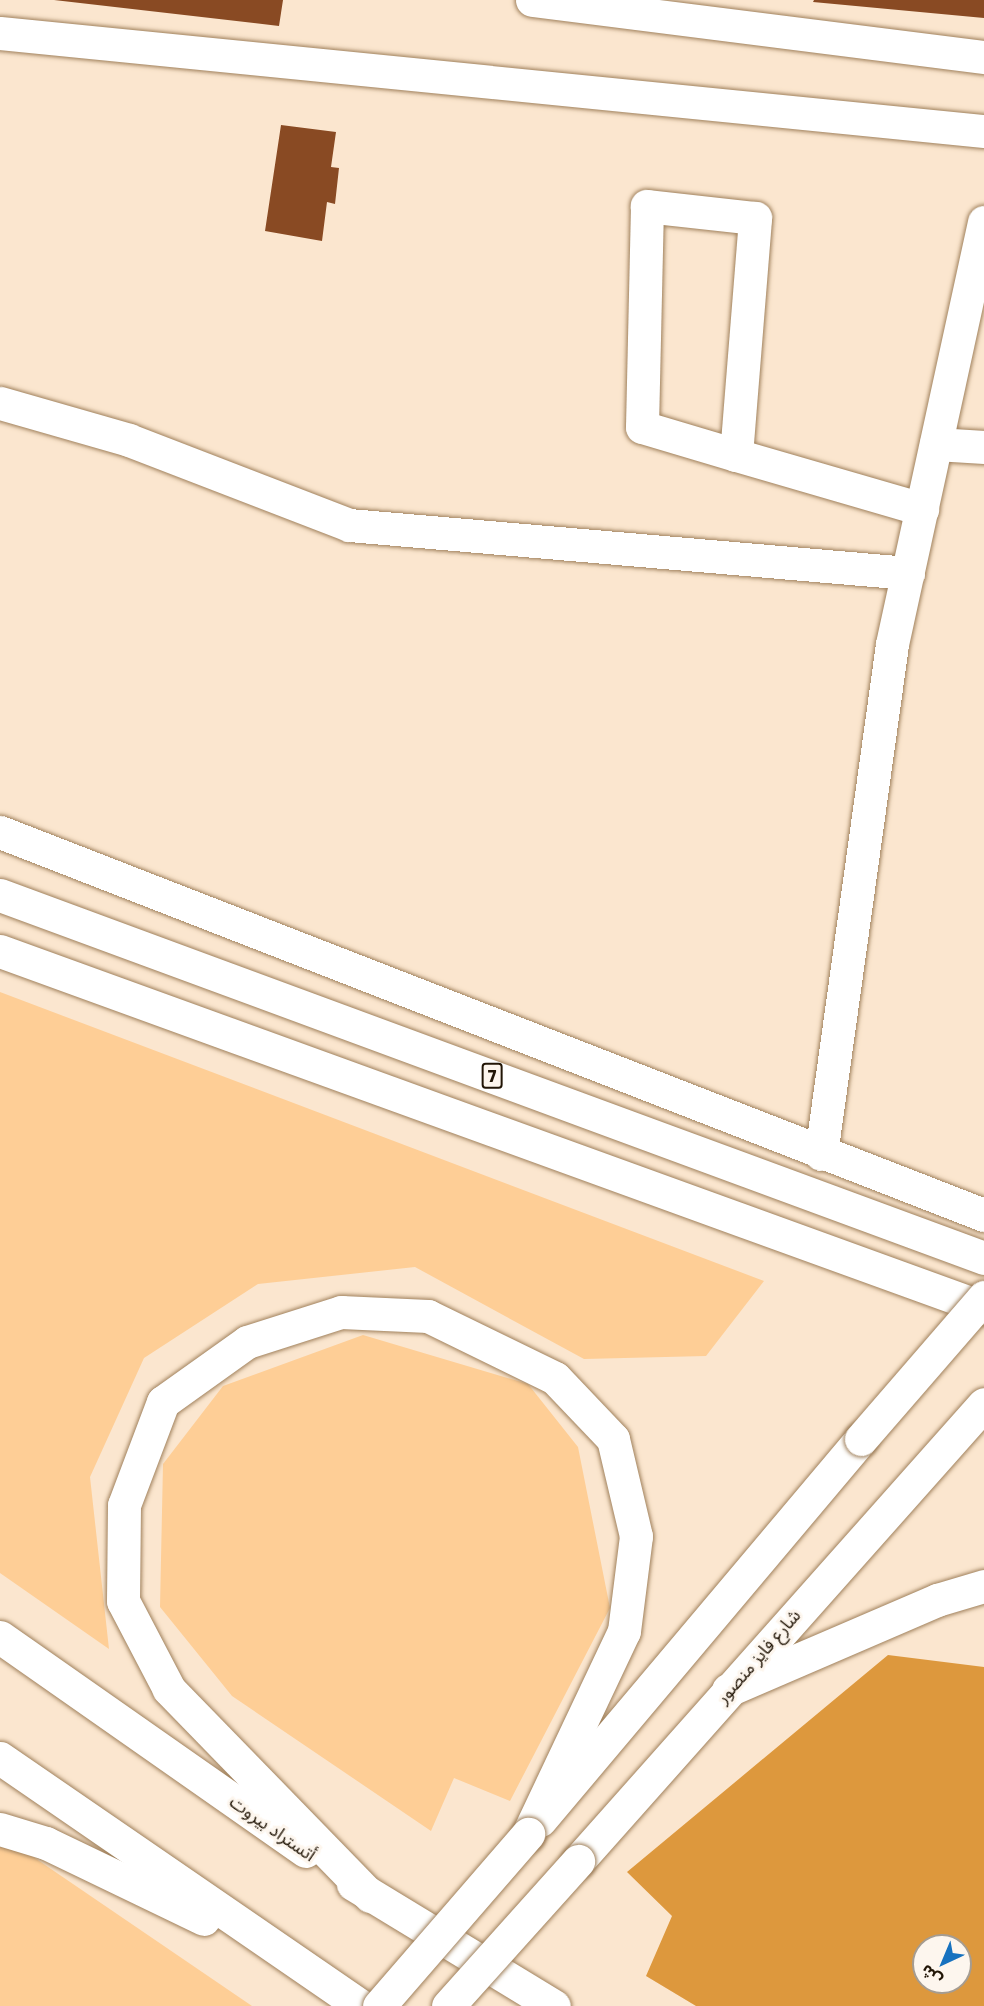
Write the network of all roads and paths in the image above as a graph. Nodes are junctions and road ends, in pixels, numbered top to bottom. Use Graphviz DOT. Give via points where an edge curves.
graph roads {
  1 [pos="532,0"];
  2 [pos="0,33"];
  3 [pos="984,57"];
  4 [pos="984,131"];
  5 [pos="984,222"];
  6 [pos="0,403"];
  7 [pos="936,444"];
  8 [pos="984,447"];
  9 [pos="736,455"];
  10 [pos="922,509"];
  11 [pos="908,573"];
  12 [pos="0,832"];
  13 [pos="0,895"];
  14 [pos="0,951"];
  15 [pos="820,1154"];
  16 [pos="984,1215"];
  17 [pos="984,1258"];
  18 [pos="984,1297"];
  19 [pos="984,1308"];
  20 [pos="984,1404"];
  21 [pos="984,1586"];
  22 [pos="0,1637"];
  23 [pos="728,1690"];
  24 [pos="0,1758"];
  25 [pos="0,1829"];
  26 [pos="528,1834"];
  27 [pos="370,1896"];
  28 [pos="297,1964"];
  29 [pos="361,2006"];
  30 [pos="379,2006"];
  31 [pos="448,2006"];
  32 [pos="554,2006"];
  1 -- 3 [label="main road"];
  2 -- 4 [label="main road"];
  5 -- 7 [label="main road"];
  6 -- 11 [label="main road" via="129,440 349,525"];
  7 -- 8 [label="main road"];
  7 -- 10 [label="main road"];
  9 -- 9 [label="main road" via="642,427 647,206 755,218"];
  9 -- 10 [label="main road"];
  10 -- 11 [label="main road"];
  11 -- 15 [label="main road" via="892,644"];
  12 -- 15 [label="main road"];
  13 -- 17 [label="main road, 7"];
  14 -- 19 [label="main road"];
  15 -- 16 [label="main road"];
  18 -- 26 [label="main road, bridge"];
  20 -- 23 [label="main road, شارع فايز منصور"];
  21 -- 23 [label="main road" via="937,1600"];
  22 -- 27 [label="main road, أتستراد بيروت"];
  23 -- 31 [label="main road, شارع فايز منصور, bridge"];
  24 -- 28 [label="main road"];
  25 -- 28 [label="main road" via="46,1843"];
  26 -- 27 [label="main road" via="624,1631 636,1536 613,1439 555,1378 428,1316 341,1312 246,1342 163,1402 124,1505 123,1600 169,1689"];
  26 -- 30 [label="main road, bridge"];
  27 -- 32 [label="main road, أتستراد بيروت"];
  28 -- 29 [label="main road"];
}
